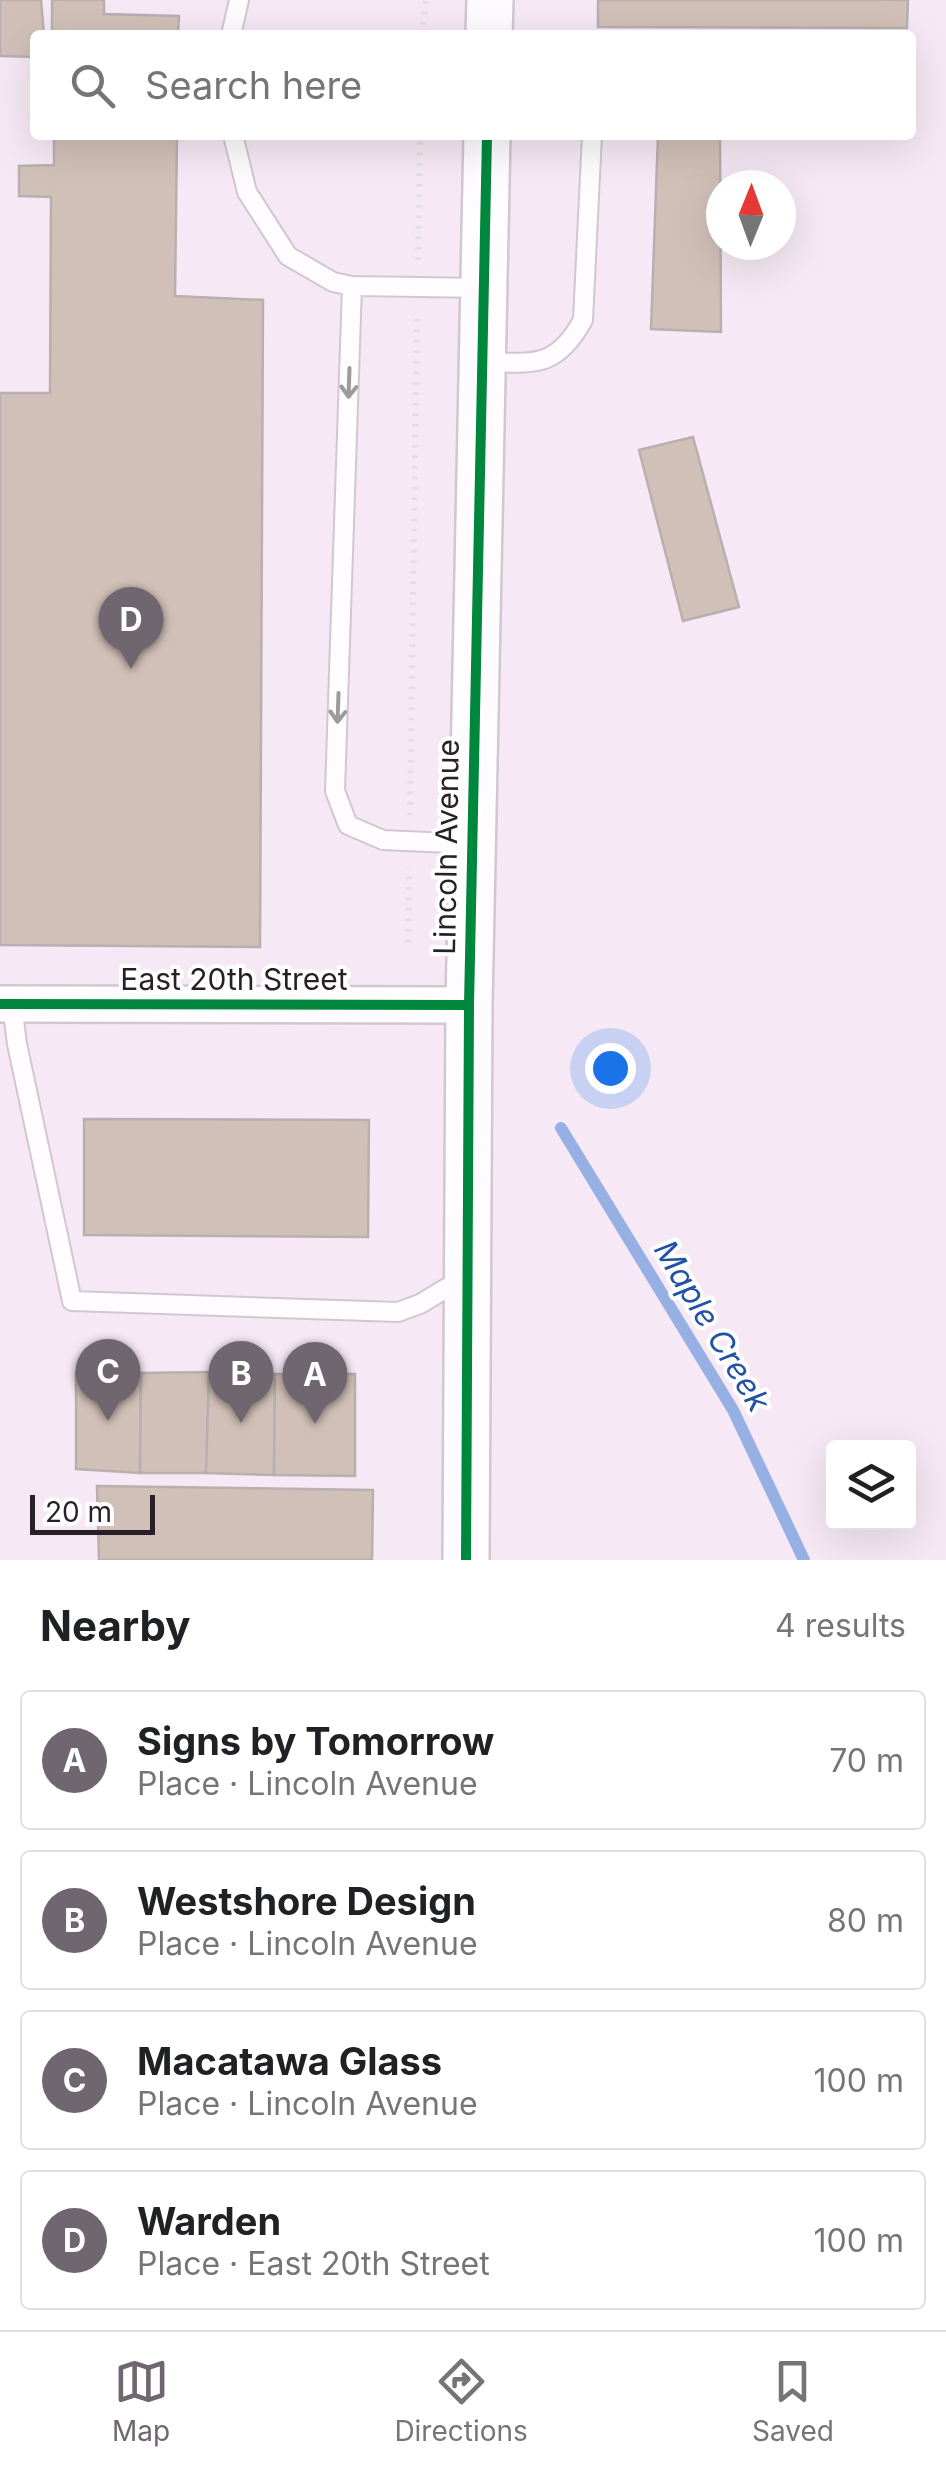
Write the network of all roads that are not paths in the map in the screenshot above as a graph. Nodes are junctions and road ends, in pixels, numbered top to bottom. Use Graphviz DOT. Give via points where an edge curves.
graph roads {
  1 [pos="239,0"];
  2 [pos="490,0"];
  3 [pos="231,30"];
  4 [pos="490,30"];
  5 [pos="234,140"];
  6 [pos="488,140"];
  7 [pos="592,140"];
  8 [pos="352,286"];
  9 [pos="484,288"];
  10 [pos="482,362"];
  11 [pos="472,844"];
  12 [pos="6,1004"];
  13 [pos="469,1006"];
  14 [pos="468,1275"];
  15 [pos="466,1560"];
  1 -- 3 [label="lane"];
  2 -- 4 [label="street"];
  5 -- 8 [label="lane" via="247,192 288,256"];
  6 -- 9 [label="street, Lincoln Avenue"];
  7 -- 10 [label="lane" via="583,320 570,344 543,363"];
  8 -- 9 [label="lane"];
  8 -- 11 [label="lane, one-way" via="335,791 348,825 383,840"];
  9 -- 10 [label="street, Lincoln Avenue"];
  10 -- 11 [label="street, Lincoln Avenue"];
  11 -- 13 [label="street, Lincoln Avenue"];
  12 -- 13 [label="street, East 20th Street"];
  12 -- 14 [label="lane" via="72,1301 398,1312"];
  13 -- 14 [label="street, Lincoln Avenue"];
  14 -- 15 [label="street, Lincoln Avenue"];
}
